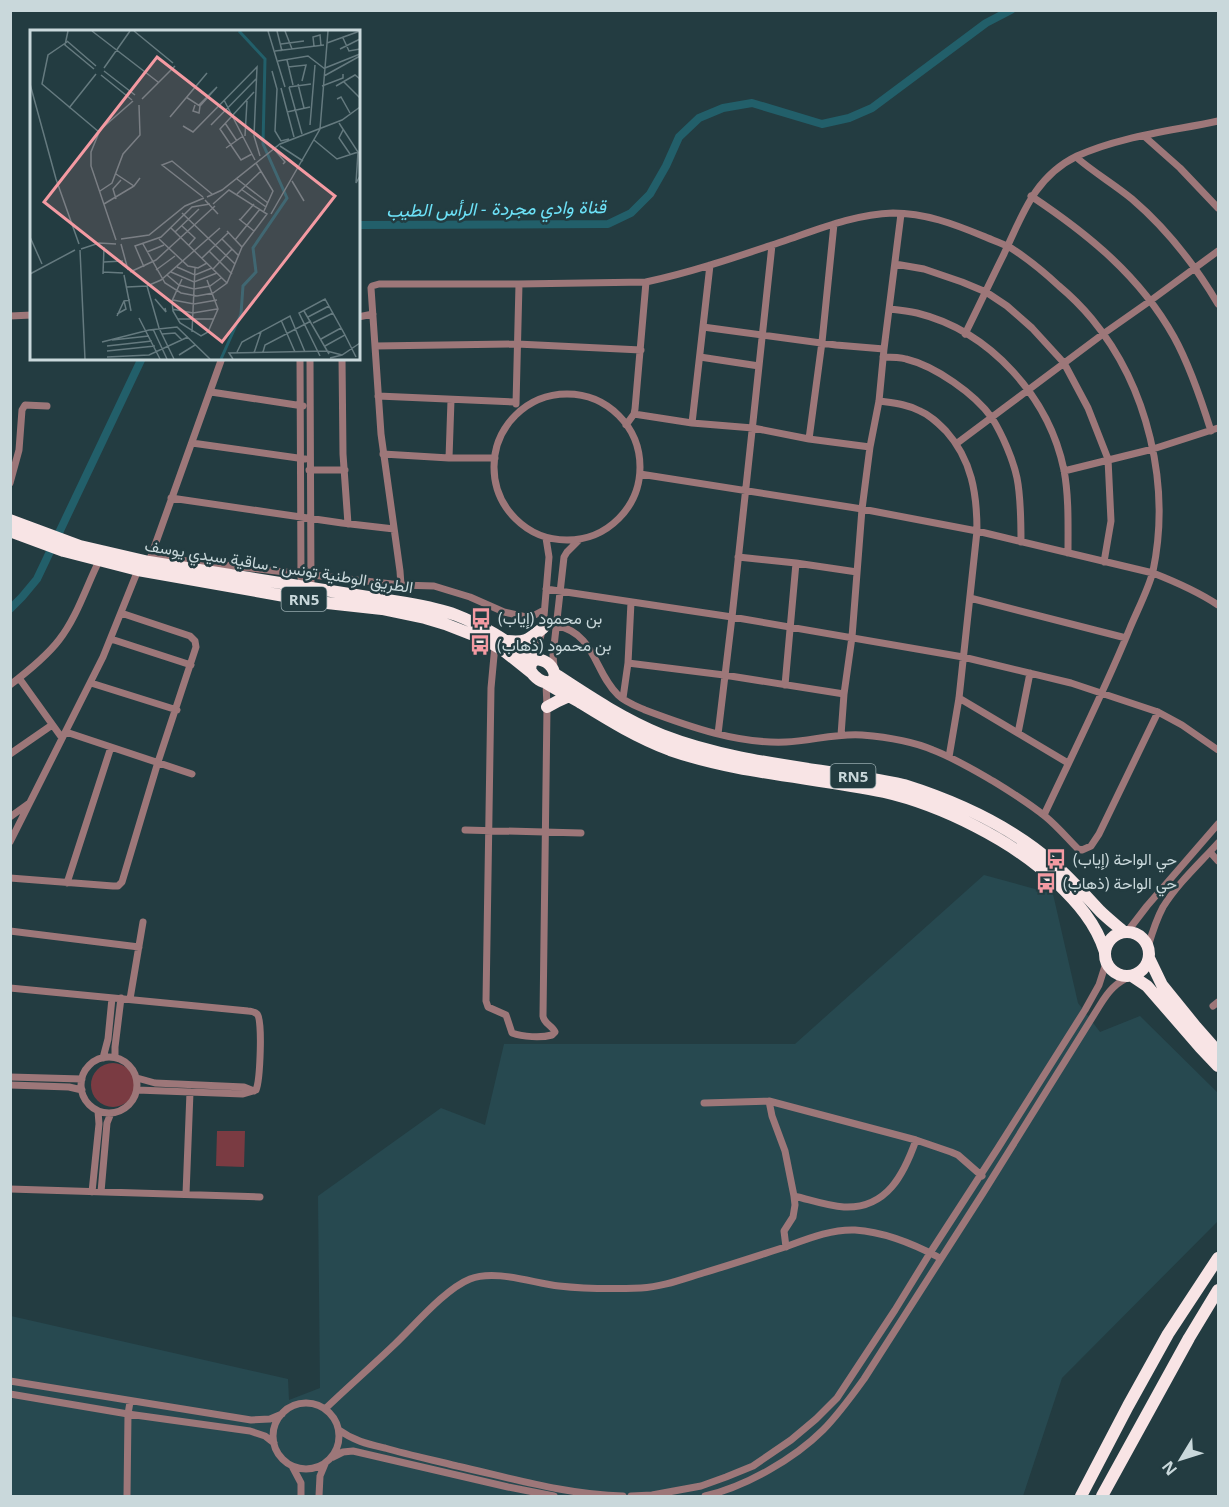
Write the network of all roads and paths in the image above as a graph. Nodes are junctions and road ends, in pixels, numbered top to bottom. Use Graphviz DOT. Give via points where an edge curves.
graph roads {
  1 [pos="1218,122"];
  2 [pos="1144,136"];
  3 [pos="1076,157"];
  4 [pos="1031,196"];
  5 [pos="1218,208"];
  6 [pos="901,214"];
  7 [pos="834,224"];
  8 [pos="772,245"];
  9 [pos="1007,246"];
  10 [pos="1218,251"];
  11 [pos="895,264"];
  12 [pos="710,265"];
  13 [pos="1196,268"];
  14 [pos="646,282"];
  15 [pos="519,284"];
  16 [pos="986,292"];
  17 [pos="1150,301"];
  18 [pos="1218,304"];
  19 [pos="890,309"];
  20 [pos="373,314"];
  21 [pos="30,315"];
  22 [pos="10,316"];
  23 [pos="360,317"];
  24 [pos="703,327"];
  25 [pos="763,334"];
  26 [pos="965,334"];
  27 [pos="1103,334"];
  28 [pos="822,342"];
  29 [pos="517,344"];
  30 [pos="375,346"];
  31 [pos="641,350"];
  32 [pos="884,353"];
  33 [pos="700,357"];
  34 [pos="221,360"];
  35 [pos="300,360"];
  36 [pos="310,360"];
  37 [pos="342,360"];
  38 [pos="1064,363"];
  39 [pos="759,366"];
  40 [pos="1029,389"];
  41 [pos="211,392"];
  42 [pos="378,396"];
  43 [pos="451,400"];
  44 [pos="879,401"];
  45 [pos="515,402"];
  46 [pos="47,406"];
  47 [pos="301,406"];
  48 [pos="310,406"];
  49 [pos="518,412"];
  50 [pos="634,414"];
  51 [pos="992,418"];
  52 [pos="692,423"];
  53 [pos="626,425"];
  54 [pos="753,428"];
  55 [pos="1215,429"];
  56 [pos="809,439"];
  57 [pos="192,443"];
  58 [pos="956,444"];
  59 [pos="870,447"];
  60 [pos="1153,449"];
  61 [pos="383,454"];
  62 [pos="449,458"];
  63 [pos="495,458"];
  64 [pos="301,459"];
  65 [pos="1108,459"];
  66 [pos="309,460"];
  67 [pos="309,470"];
  68 [pos="345,470"];
  69 [pos="1064,471"];
  70 [pos="640,474"];
  71 [pos="10,483"];
  72 [pos="746,490"];
  73 [pos="171,498"];
  74 [pos="862,509"];
  75 [pos="301,517"];
  76 [pos="310,518"];
  77 [pos="10,520"];
  78 [pos="348,524"];
  79 [pos="394,529"];
  80 [pos="10,531"];
  81 [pos="977,531"];
  82 [pos="34,534"];
  83 [pos="546,538"];
  84 [pos="579,540"];
  85 [pos="1021,542"];
  86 [pos="66,546"];
  87 [pos="1068,553"];
  88 [pos="738,557"];
  89 [pos="150,559"];
  90 [pos="99,561"];
  91 [pos="1104,562"];
  92 [pos="796,563"];
  93 [pos="138,570"];
  94 [pos="857,572"];
  95 [pos="1153,573"];
  96 [pos="306,581"];
  97 [pos="401,585"];
  98 [pos="546,589"];
  99 [pos="560,591"];
  100 [pos="970,598"];
  101 [pos="630,602"];
  102 [pos="1218,605"];
  103 [pos="544,610"];
  104 [pos="121,613"];
  105 [pos="732,617"];
  106 [pos="557,626"];
  107 [pos="790,627"];
  108 [pos="543,628"];
  109 [pos="852,637"];
  110 [pos="1126,638"];
  111 [pos="111,639"];
  112 [pos="501,643"];
  113 [pos="963,657"];
  114 [pos="534,660"];
  115 [pos="628,663"];
  116 [pos="191,665"];
  117 [pos="554,671"];
  118 [pos="532,673"];
  119 [pos="1030,673"];
  120 [pos="724,675"];
  121 [pos="19,678"];
  122 [pos="91,683"];
  123 [pos="546,683"];
  124 [pos="10,685"];
  125 [pos="785,685"];
  126 [pos="1102,693"];
  127 [pos="844,694"];
  128 [pos="569,696"];
  129 [pos="959,698"];
  130 [pos="623,699"];
  131 [pos="548,707"];
  132 [pos="177,710"];
  133 [pos="1158,712"];
  134 [pos="52,725"];
  135 [pos="1017,733"];
  136 [pos="717,734"];
  137 [pos="64,735"];
  138 [pos="841,735"];
  139 [pos="111,747"];
  140 [pos="1218,750"];
  141 [pos="10,754"];
  142 [pos="950,757"];
  143 [pos="158,762"];
  144 [pos="1068,763"];
  145 [pos="192,774"];
  146 [pos="30,803"];
  147 [pos="1044,815"];
  148 [pos="10,817"];
  149 [pos="1218,824"];
  150 [pos="465,830"];
  151 [pos="489,831"];
  152 [pos="546,832"];
  153 [pos="581,833"];
  154 [pos="10,842"];
  155 [pos="1218,843"];
  156 [pos="1210,852"];
  157 [pos="1218,861"];
  158 [pos="10,878"];
  159 [pos="67,883"];
  160 [pos="143,922"];
  161 [pos="10,931"];
  162 [pos="1126,932"];
  163 [pos="139,947"];
  164 [pos="1148,953"];
  165 [pos="1105,957"];
  166 [pos="1131,976"];
  167 [pos="10,988"];
  168 [pos="112,998"];
  169 [pos="126,999"];
  170 [pos="1218,1052"];
  171 [pos="115,1057"];
  172 [pos="103,1058"];
  173 [pos="1218,1066"];
  174 [pos="10,1077"];
  175 [pos="137,1078"];
  176 [pos="82,1079"];
  177 [pos="10,1085"];
  178 [pos="82,1090"];
  179 [pos="137,1090"];
  180 [pos="254,1091"];
  181 [pos="190,1092"];
  182 [pos="769,1101"];
  183 [pos="704,1103"];
  184 [pos="98,1111"];
  185 [pos="111,1113"];
  186 [pos="916,1140"];
  187 [pos="980,1175"];
  188 [pos="989,1183"];
  189 [pos="10,1189"];
  190 [pos="92,1192"];
  191 [pos="101,1192"];
  192 [pos="186,1194"];
  193 [pos="794,1196"];
  194 [pos="260,1197"];
  195 [pos="786,1246"];
  196 [pos="930,1253"];
  197 [pos="940,1258"];
  198 [pos="1218,1258"];
  199 [pos="1218,1290"];
  200 [pos="10,1381"];
  201 [pos="10,1394"];
  202 [pos="130,1401"];
  203 [pos="325,1408"];
  204 [pos="128,1414"];
  205 [pos="282,1414"];
  206 [pos="339,1430"];
  207 [pos="274,1443"];
  208 [pos="333,1456"];
  209 [pos="326,1463"];
  210 [pos="292,1466"];
  211 [pos="640,1496"];
  212 [pos="127,1497"];
  213 [pos="301,1497"];
  214 [pos="319,1497"];
  215 [pos="555,1497"];
  216 [pos="623,1497"];
  217 [pos="631,1497"];
  218 [pos="705,1497"];
  219 [pos="1081,1497"];
  220 [pos="1102,1497"];
  1 -- 2 [label="street"];
  2 -- 3 [label="street"];
  2 -- 5 [label="street"];
  3 -- 4 [label="street" via="1042,182"];
  3 -- 13 [label="street" via="1150,215"];
  4 -- 9 [label="street"];
  4 -- 17 [label="street" via="1092,240"];
  6 -- 7 [label="street" via="867,216"];
  6 -- 9 [label="street" via="945,221"];
  6 -- 11 [label="street"];
  7 -- 8 [label="street"];
  7 -- 28 [label="street"];
  8 -- 12 [label="street"];
  8 -- 25 [label="street"];
  9 -- 16 [label="street"];
  9 -- 27 [label="street" via="1073,298"];
  10 -- 13 [label="street"];
  11 -- 16 [label="street" via="924,269"];
  11 -- 19 [label="street"];
  12 -- 14 [label="street"];
  12 -- 24 [label="street"];
  13 -- 17 [label="street"];
  13 -- 18 [label="street"];
  14 -- 15 [label="street"];
  14 -- 31 [label="street"];
  15 -- 20 [label="street" via="375,284 371,288"];
  15 -- 29 [label="street"];
  16 -- 26 [label="street"];
  16 -- 38 [label="street" via="1032,328"];
  17 -- 27 [label="street"];
  17 -- 55 [label="street" via="1174,337"];
  19 -- 26 [label="street" via="926,316"];
  19 -- 32 [label="street"];
  20 -- 23 [label="street"];
  20 -- 30 [label="street"];
  21 -- 22 [label="street"];
  24 -- 25 [label="street"];
  24 -- 33 [label="street"];
  25 -- 28 [label="street"];
  25 -- 39 [label="street"];
  26 -- 40 [label="street" via="994,354"];
  27 -- 38 [label="street"];
  27 -- 60 [label="street" via="1145,414"];
  28 -- 32 [label="street"];
  28 -- 56 [label="street"];
  29 -- 30 [label="street"];
  29 -- 31 [label="street"];
  29 -- 45 [label="street"];
  30 -- 42 [label="street"];
  31 -- 50 [label="street"];
  32 -- 44 [label="street"];
  32 -- 51 [label="street" via="953,381"];
  33 -- 39 [label="street"];
  33 -- 52 [label="street"];
  34 -- 41 [label="street"];
  35 -- 47 [label="street"];
  36 -- 48 [label="street"];
  37 -- 68 [label="street"];
  38 -- 40 [label="street"];
  38 -- 65 [label="street" via="1088,408"];
  39 -- 54 [label="street"];
  40 -- 51 [label="street"];
  40 -- 69 [label="street" via="1055,442"];
  41 -- 47 [label="street"];
  41 -- 57 [label="street"];
  42 -- 43 [label="street"];
  42 -- 61 [label="street"];
  43 -- 45 [label="street"];
  43 -- 62 [label="street"];
  44 -- 58 [label="street" via="922,411"];
  44 -- 59 [label="street"];
  45 -- 49 [label="street"];
  46 -- 71 [label="street" via="25,405 22,410 19,450"];
  47 -- 48 [label="street"];
  47 -- 64 [label="street"];
  48 -- 66 [label="street"];
  49 -- 53 [label="street" via="538,400 572,394 598,401"];
  49 -- 63 [label="street" via="504,431"];
  50 -- 52 [label="street"];
  50 -- 53 [label="street"];
  51 -- 58 [label="street"];
  51 -- 85 [label="street" via="1017,479"];
  52 -- 54 [label="street"];
  53 -- 70 [label="street" via="640,456"];
  54 -- 56 [label="street"];
  54 -- 72 [label="street"];
  55 -- 60 [label="street"];
  56 -- 59 [label="street"];
  57 -- 64 [label="street"];
  57 -- 73 [label="street"];
  58 -- 81 [label="street" via="967,462 974,488"];
  59 -- 74 [label="street"];
  60 -- 65 [label="street"];
  60 -- 95 [label="street" via="1159,503"];
  61 -- 62 [label="street"];
  61 -- 79 [label="street"];
  62 -- 63 [label="street"];
  63 -- 83 [label="street" via="497,486 504,504 517,519"];
  64 -- 66 [label="street"];
  64 -- 75 [label="street"];
  65 -- 69 [label="street"];
  65 -- 91 [label="street" via="1111,521"];
  66 -- 67 [label="street"];
  67 -- 68 [label="street"];
  67 -- 76 [label="street"];
  68 -- 78 [label="street"];
  69 -- 87 [label="street"];
  70 -- 72 [label="street"];
  70 -- 84 [label="street" via="622,514 610,526"];
  72 -- 74 [label="street"];
  72 -- 88 [label="street"];
  73 -- 75 [label="street"];
  73 -- 89 [label="street"];
  74 -- 81 [label="street"];
  74 -- 94 [label="street"];
  75 -- 76 [label="street"];
  75 -- 96 [label="street"];
  76 -- 78 [label="street"];
  76 -- 96 [label="street"];
  77 -- 82 [label="highway, الطريق الوطنية تونس - ساقية سيدي يوسف / RN5"];
  78 -- 79 [label="street"];
  79 -- 97 [label="street"];
  80 -- 82 [label="highway, الطريق الوطنية تونس - ساقية سيدي يوسف / RN5"];
  81 -- 85 [label="street"];
  81 -- 100 [label="street"];
  82 -- 86 [label="highway, الطريق الوطنية تونس - ساقية سيدي يوسف / RN5"];
  83 -- 84 [label="street"];
  83 -- 98 [label="street"];
  84 -- 99 [label="street" via="564,557"];
  85 -- 87 [label="street"];
  86 -- 89 [label="highway, الطريق الوطنية تونس - ساقية سيدي يوسف / RN5"];
  86 -- 90 [label="highway, الطريق الوطنية تونس - ساقية سيدي يوسف / RN5"];
  87 -- 91 [label="street"];
  88 -- 92 [label="street"];
  88 -- 105 [label="street"];
  89 -- 96 [label="highway, الطريق الوطنية تونس - ساقية سيدي يوسف / RN5"];
  90 -- 93 [label="highway, الطريق الوطنية تونس - ساقية سيدي يوسف / RN5"];
  90 -- 121 [label="street" via="62,635"];
  91 -- 95 [label="street"];
  92 -- 94 [label="street"];
  92 -- 107 [label="street"];
  93 -- 104 [label="street"];
  93 -- 112 [label="highway, الطريق الوطنية تونس - ساقية سيدي يوسف / RN5" via="318,602 382,609"];
  94 -- 109 [label="street"];
  95 -- 102 [label="street" via="1199,592"];
  95 -- 110 [label="street"];
  96 -- 97 [label="street"];
  96 -- 112 [label="highway, الطريق الوطنية تونس - ساقية سيدي يوسف / RN5" via="445,611 474,623"];
  97 -- 103 [label="street" via="434,586 526,617"];
  98 -- 99 [label="street"];
  98 -- 103 [label="street"];
  99 -- 101 [label="street"];
  99 -- 106 [label="street"];
  100 -- 110 [label="street"];
  100 -- 113 [label="street"];
  101 -- 105 [label="street"];
  101 -- 115 [label="street"];
  103 -- 108 [label="street"];
  104 -- 111 [label="street"];
  104 -- 116 [label="street" via="194,638"];
  105 -- 107 [label="street"];
  105 -- 120 [label="street"];
  106 -- 117 [label="street"];
  106 -- 130 [label="street" via="572,630 585,643 607,681"];
  107 -- 109 [label="street"];
  107 -- 125 [label="street"];
  108 -- 112 [label="highway" via="523,642"];
  108 -- 114 [label="street"];
  109 -- 113 [label="street"];
  109 -- 127 [label="street"];
  110 -- 126 [label="street"];
  111 -- 116 [label="street"];
  111 -- 122 [label="street"];
  112 -- 114 [label="highway, الطريق الوطنية تونس - ساقية سيدي يوسف / RN5"];
  112 -- 118 [label="highway, الطريق الوطنية تونس - ساقية سيدي يوسف / RN5"];
  112 -- 151 [label="street" via="491,688"];
  113 -- 119 [label="street"];
  113 -- 129 [label="street"];
  114 -- 117 [label="highway, RN5" via="541,659"];
  114 -- 118 [label="highway" via="530,665"];
  115 -- 120 [label="street"];
  115 -- 130 [label="street"];
  116 -- 132 [label="street"];
  117 -- 123 [label="highway" via="555,677"];
  117 -- 162 [label="highway, RN5" via="618,714 686,743 736,756 904,785 963,807 1040,853"];
  118 -- 123 [label="highway, RN5"];
  119 -- 126 [label="street"];
  119 -- 135 [label="street"];
  120 -- 125 [label="street"];
  120 -- 136 [label="street"];
  121 -- 124 [label="street"];
  121 -- 134 [label="street"];
  122 -- 132 [label="street"];
  122 -- 137 [label="street"];
  123 -- 128 [label="highway, RN5"];
  123 -- 131 [label="street"];
  125 -- 127 [label="street"];
  126 -- 133 [label="street"];
  126 -- 144 [label="street"];
  127 -- 138 [label="street"];
  128 -- 131 [label="highway"];
  128 -- 165 [label="highway, RN5" via="628,731 669,749 741,768 899,796 966,821 1045,872 1083,911 1101,938"];
  129 -- 135 [label="street"];
  129 -- 142 [label="street"];
  130 -- 136 [label="street"];
  131 -- 152 [label="street"];
  132 -- 143 [label="street"];
  133 -- 140 [label="street"];
  133 -- 147 [label="street" via="1090,846 1078,849"];
  134 -- 137 [label="street"];
  134 -- 141 [label="street"];
  135 -- 144 [label="street"];
  136 -- 138 [label="street" via="784,742"];
  137 -- 139 [label="street"];
  137 -- 146 [label="street"];
  138 -- 142 [label="street" via="920,745"];
  139 -- 143 [label="street"];
  139 -- 159 [label="street"];
  142 -- 147 [label="street"];
  143 -- 145 [label="street"];
  143 -- 159 [label="street" via="122,882 118,886"];
  144 -- 147 [label="street"];
  146 -- 148 [label="street"];
  146 -- 154 [label="street"];
  149 -- 162 [label="street"];
  150 -- 151 [label="street"];
  151 -- 152 [label="street"];
  151 -- 152 [label="street" via="486,1004 506,1015 512,1033 546,1036 555,1032 543,1016"];
  152 -- 153 [label="street"];
  155 -- 156 [label="street"];
  156 -- 157 [label="street"];
  156 -- 164 [label="street" via="1162,908"];
  158 -- 159 [label="street"];
  160 -- 163 [label="street"];
  161 -- 163 [label="street"];
  162 -- 164 [label="highway, RN5" via="1140,936"];
  162 -- 165 [label="highway" via="1111,939"];
  163 -- 169 [label="street"];
  164 -- 166 [label="highway" via="1145,968"];
  164 -- 170 [label="highway, RN5" via="1162,985"];
  165 -- 166 [label="highway" via="1115,974"];
  165 -- 187 [label="street" via="1099,985 1085,1010"];
  166 -- 173 [label="highway" via="1147,986"];
  166 -- 188 [label="street" via="1120,980 1100,1005"];
  167 -- 168 [label="street"];
  168 -- 169 [label="street"];
  168 -- 172 [label="street"];
  169 -- 171 [label="street"];
  169 -- 180 [label="street" via="257,1014 260,1067"];
  171 -- 172 [label="street"];
  171 -- 175 [label="street" via="129,1065"];
  172 -- 176 [label="street" via="89,1065"];
  174 -- 176 [label="street"];
  175 -- 179 [label="street"];
  175 -- 180 [label="street"];
  176 -- 178 [label="street"];
  177 -- 178 [label="street"];
  178 -- 184 [label="street" via="87,1102"];
  179 -- 181 [label="street"];
  179 -- 185 [label="street" via="128,1106"];
  180 -- 181 [label="street"];
  181 -- 192 [label="street"];
  182 -- 183 [label="street"];
  182 -- 186 [label="street"];
  182 -- 193 [label="street"];
  184 -- 185 [label="street"];
  184 -- 190 [label="street"];
  185 -- 191 [label="street" via="106,1123"];
  186 -- 187 [label="street" via="958,1155"];
  186 -- 193 [label="street" via="898,1181 876,1200 843,1207"];
  187 -- 188 [label="street"];
  187 -- 196 [label="street"];
  188 -- 197 [label="street"];
  189 -- 190 [label="street"];
  190 -- 191 [label="street"];
  191 -- 192 [label="street"];
  192 -- 194 [label="street"];
  193 -- 195 [label="street" via="793,1217 784,1231"];
  195 -- 196 [label="street" via="854,1230 891,1236"];
  195 -- 203 [label="street" via="649,1287 579,1288 479,1276 447,1293"];
  196 -- 197 [label="street"];
  196 -- 211 [label="street" via="837,1398 791,1440 753,1466 726,1477 679,1491"];
  197 -- 218 [label="street" via="864,1379 822,1431 764,1472"];
  198 -- 219 [label="highway" via="1168,1334"];
  199 -- 220 [label="highway"];
  200 -- 202 [label="street"];
  201 -- 204 [label="street"];
  202 -- 204 [label="street"];
  202 -- 205 [label="street" via="250,1420"];
  203 -- 205 [label="street" via="297,1404"];
  203 -- 206 [label="street"];
  204 -- 207 [label="street" via="250,1431"];
  204 -- 212 [label="street"];
  205 -- 207 [label="street" via="274,1428"];
  206 -- 208 [label="street"];
  206 -- 216 [label="street" via="350,1438 410,1455 573,1491"];
  207 -- 210 [label="street" via="284,1461"];
  208 -- 209 [label="street"];
  208 -- 215 [label="street" via="353,1451"];
  209 -- 210 [label="street" via="309,1470"];
  209 -- 214 [label="street" via="320,1476"];
  210 -- 213 [label="street" via="302,1483"];
  211 -- 217 [label="street"];
}
